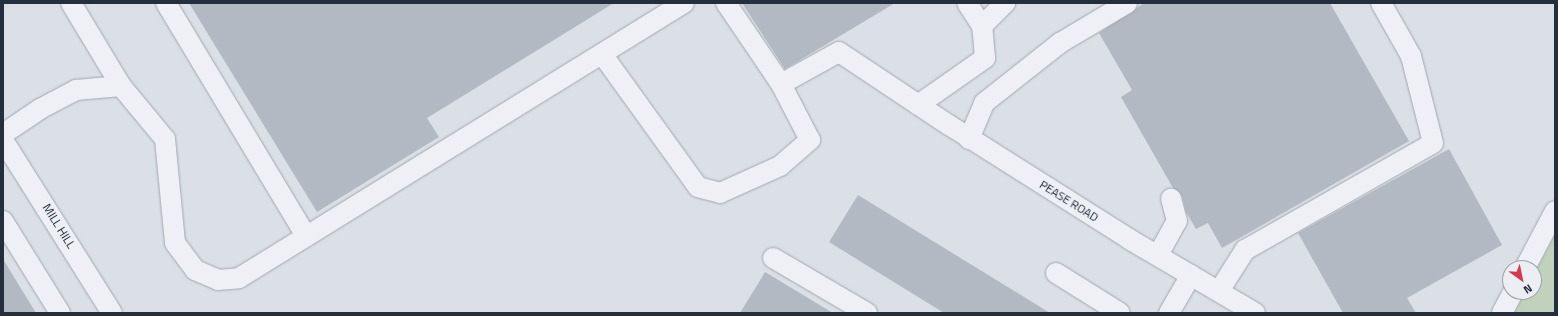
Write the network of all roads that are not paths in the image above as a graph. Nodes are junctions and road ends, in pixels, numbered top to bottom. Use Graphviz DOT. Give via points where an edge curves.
graph roads {
  1 [pos="71,3"];
  2 [pos="166,3"];
  3 [pos="684,3"];
  4 [pos="726,3"];
  5 [pos="967,3"];
  6 [pos="1005,3"];
  7 [pos="1127,3"];
  8 [pos="1381,3"];
  9 [pos="982,26"];
  10 [pos="602,54"];
  11 [pos="780,84"];
  12 [pos="121,86"];
  13 [pos="918,105"];
  14 [pos="3,134"];
  15 [pos="969,139"];
  16 [pos="3,140"];
  17 [pos="1171,199"];
  18 [pos="1555,211"];
  19 [pos="3,221"];
  20 [pos="306,236"];
  21 [pos="1158,255"];
  22 [pos="773,258"];
  23 [pos="1529,260"];
  24 [pos="1056,273"];
  25 [pos="1191,275"];
  26 [pos="1219,292"];
  27 [pos="1509,300"];
  28 [pos="60,313"];
  29 [pos="112,313"];
  30 [pos="867,313"];
  31 [pos="1120,313"];
  32 [pos="1169,313"];
  33 [pos="1255,313"];
  34 [pos="1502,313"];
  1 -- 12 [label="street"];
  2 -- 20 [label="street"];
  3 -- 10 [label="street"];
  4 -- 11 [label="street"];
  5 -- 9 [label="street"];
  6 -- 9 [label="street"];
  7 -- 15 [label="street" via="1060,43 984,103"];
  8 -- 26 [label="street" via="1411,56 1433,143 1245,250"];
  9 -- 13 [label="street" via="985,58"];
  10 -- 11 [label="street" via="698,187 720,193 780,166 810,140"];
  10 -- 20 [label="street"];
  11 -- 13 [label="street, PEASE ROAD" via="839,52"];
  12 -- 14 [label="street" via="76,90 40,109"];
  12 -- 20 [label="street" via="165,139 175,243 195,270 218,280 239,278"];
  13 -- 15 [label="street, PEASE ROAD"];
  15 -- 21 [label="street, PEASE ROAD"];
  16 -- 29 [label="street, MILL HILL"];
  17 -- 21 [label="street" via="1177,221"];
  18 -- 23 [label="street"];
  19 -- 28 [label="street"];
  21 -- 25 [label="street, PEASE ROAD"];
  22 -- 30 [label="street"];
  24 -- 31 [label="street"];
  25 -- 26 [label="street, PEASE ROAD"];
  25 -- 32 [label="street"];
  26 -- 33 [label="street, PEASE ROAD"];
  27 -- 34 [label="street"];
}
